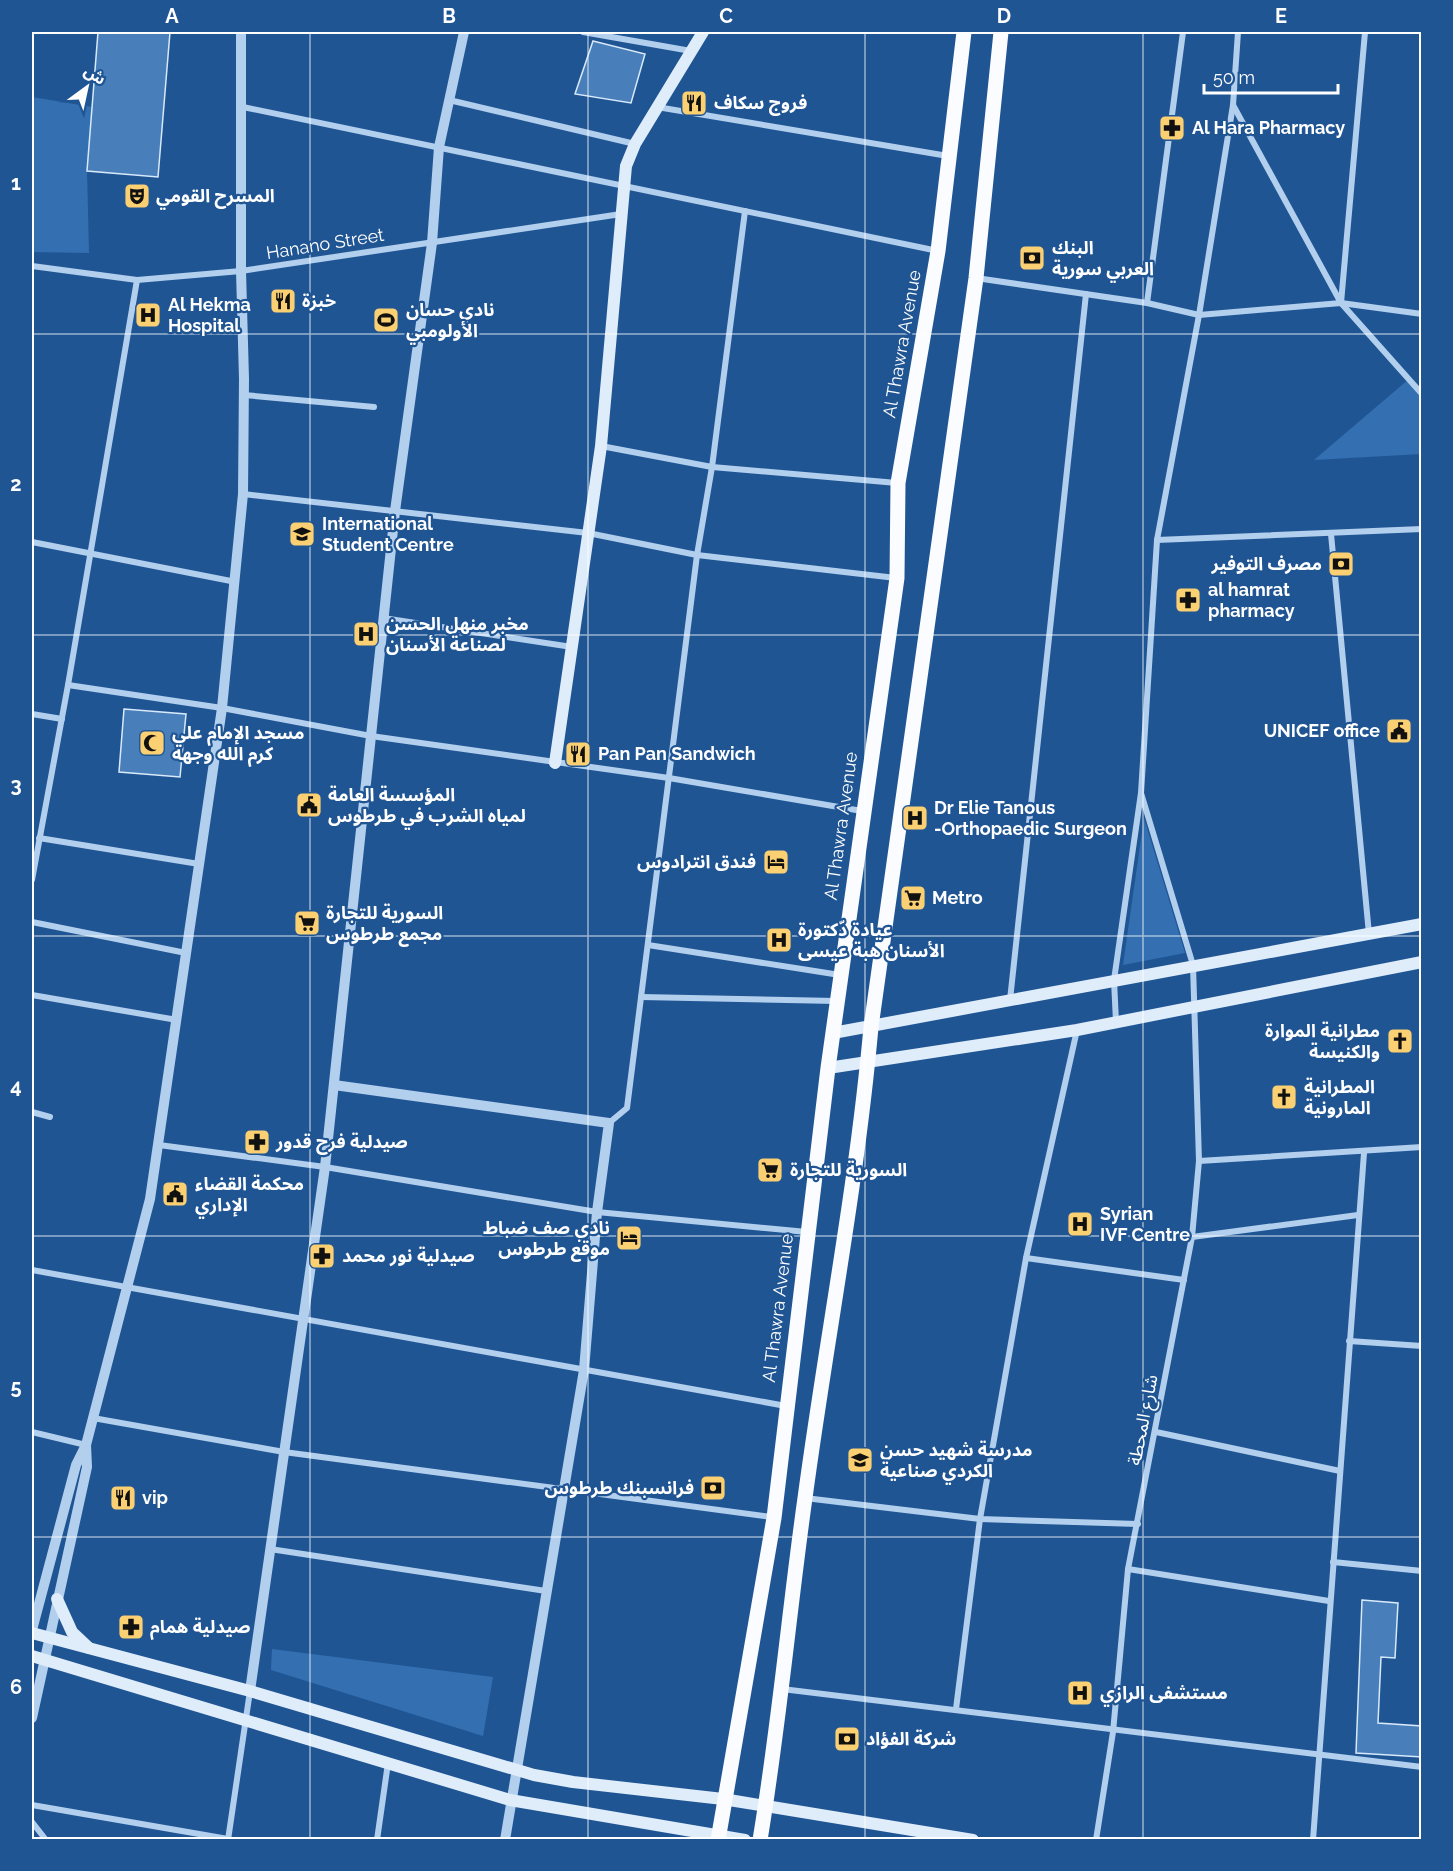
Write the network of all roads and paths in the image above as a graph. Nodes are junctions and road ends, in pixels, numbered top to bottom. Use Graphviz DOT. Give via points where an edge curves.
graph roads {
  1 [pos="241,32"];
  2 [pos="464,32"];
  3 [pos="583,32"];
  4 [pos="703,32"];
  5 [pos="964,32"];
  6 [pos="1001,32"];
  7 [pos="1184,32"];
  8 [pos="1238,32"];
  9 [pos="1365,32"];
  10 [pos="691,51"];
  11 [pos="449,100"];
  12 [pos="1233,105"];
  13 [pos="243,107"];
  14 [pos="657,107"];
  15 [pos="635,144"];
  16 [pos="439,147"];
  17 [pos="948,156"];
  18 [pos="623,186"];
  19 [pos="745,211"];
  20 [pos="621,213"];
  21 [pos="432,243"];
  22 [pos="938,251"];
  23 [pos="32,266"];
  24 [pos="241,272"];
  25 [pos="976,278"];
  26 [pos="137,280"];
  27 [pos="1086,294"];
  28 [pos="1147,303"];
  29 [pos="1341,303"];
  30 [pos="1422,314"];
  31 [pos="1199,315"];
  32 [pos="1422,394"];
  33 [pos="244,395"];
  34 [pos="374,407"];
  35 [pos="601,446"];
  36 [pos="712,467"];
  37 [pos="898,483"];
  38 [pos="243,494"];
  39 [pos="395,511"];
  40 [pos="1422,529"];
  41 [pos="588,533"];
  42 [pos="1331,534"];
  43 [pos="1157,540"];
  44 [pos="32,542"];
  45 [pos="89,554"];
  46 [pos="697,555"];
  47 [pos="897,578"];
  48 [pos="236,582"];
  49 [pos="383,618"];
  50 [pos="573,647"];
  51 [pos="68,685"];
  52 [pos="222,708"];
  53 [pos="32,714"];
  54 [pos="62,719"];
  55 [pos="371,736"];
  56 [pos="555,763"];
  57 [pos="669,778"];
  58 [pos="1141,793"];
  59 [pos="862,811"];
  60 [pos="39,838"];
  61 [pos="200,864"];
  62 [pos="32,880"];
  63 [pos="32,922"];
  64 [pos="1422,924"];
  65 [pos="1369,935"];
  66 [pos="648,945"];
  67 [pos="186,953"];
  68 [pos="1422,962"];
  69 [pos="1193,965"];
  70 [pos="841,975"];
  71 [pos="1114,980"];
  72 [pos="32,995"];
  73 [pos="641,997"];
  74 [pos="1010,1000"];
  75 [pos="837,1002"];
  76 [pos="1194,1005"];
  77 [pos="177,1020"];
  78 [pos="1116,1022"];
  79 [pos="872,1027"];
  80 [pos="1077,1030"];
  81 [pos="833,1033"];
  82 [pos="868,1062"];
  83 [pos="828,1068"];
  84 [pos="334,1085"];
  85 [pos="32,1112"];
  86 [pos="50,1117"];
  87 [pos="609,1123"];
  88 [pos="159,1145"];
  89 [pos="1422,1147"];
  90 [pos="1364,1153"];
  91 [pos="1199,1161"];
  92 [pos="325,1167"];
  93 [pos="597,1212"];
  94 [pos="1358,1215"];
  95 [pos="807,1232"];
  96 [pos="1192,1237"];
  97 [pos="1026,1258"];
  98 [pos="32,1270"];
  99 [pos="1184,1280"];
  100 [pos="128,1288"];
  101 [pos="303,1319"];
  102 [pos="1349,1341"];
  103 [pos="1422,1346"];
  104 [pos="584,1370"];
  105 [pos="786,1406"];
  106 [pos="93,1418"];
  107 [pos="32,1432"];
  108 [pos="1156,1432"];
  109 [pos="86,1445"];
  110 [pos="284,1452"];
  111 [pos="1340,1471"];
  112 [pos="564,1487"];
  113 [pos="805,1498"];
  114 [pos="774,1518"];
  115 [pos="980,1519"];
  116 [pos="1138,1524"];
  117 [pos="270,1549"];
  118 [pos="1333,1562"];
  119 [pos="1128,1569"];
  120 [pos="1422,1571"];
  121 [pos="546,1591"];
  122 [pos="57,1599"];
  123 [pos="1329,1601"];
  124 [pos="32,1632"];
  125 [pos="48,1638"];
  126 [pos="90,1649"];
  127 [pos="38,1658"];
  128 [pos="782,1689"];
  129 [pos="250,1691"];
  130 [pos="956,1709"];
  131 [pos="32,1718"];
  132 [pos="246,1719"];
  133 [pos="1113,1732"];
  134 [pos="1319,1755"];
  135 [pos="388,1764"];
  136 [pos="1422,1767"];
  137 [pos="516,1769"];
  138 [pos="723,1799"];
  139 [pos="510,1800"];
  140 [pos="32,1805"];
  141 [pos="766,1805"];
  142 [pos="32,1822"];
  143 [pos="718,1837"];
  144 [pos="46,1839"];
  145 [pos="228,1839"];
  146 [pos="377,1839"];
  147 [pos="505,1839"];
  148 [pos="745,1839"];
  149 [pos="760,1839"];
  150 [pos="973,1839"];
  151 [pos="1096,1839"];
  152 [pos="1313,1839"];
  1 -- 13 [label="street"];
  2 -- 11 [label="street"];
  3 -- 10 [label="street"];
  4 -- 10 [label="main road"];
  5 -- 17 [label="main road, Al Thawra Avenue"];
  6 -- 25 [label="main road"];
  7 -- 28 [label="street"];
  8 -- 12 [label="street"];
  9 -- 29 [label="street"];
  10 -- 14 [label="main road"];
  11 -- 15 [label="street"];
  11 -- 16 [label="street"];
  12 -- 29 [label="street"];
  12 -- 31 [label="street"];
  13 -- 16 [label="street"];
  13 -- 24 [label="street"];
  14 -- 15 [label="main road"];
  14 -- 17 [label="street"];
  15 -- 18 [label="main road"];
  16 -- 18 [label="street"];
  16 -- 21 [label="street"];
  17 -- 22 [label="main road, Al Thawra Avenue"];
  18 -- 19 [label="street"];
  18 -- 20 [label="main road"];
  19 -- 22 [label="street"];
  19 -- 36 [label="street"];
  20 -- 21 [label="street, Hanano Street"];
  20 -- 35 [label="main road"];
  21 -- 24 [label="street, Hanano Street"];
  21 -- 39 [label="street"];
  22 -- 37 [label="main road, Al Thawra Avenue"];
  23 -- 26 [label="street, Hanano Street"];
  24 -- 26 [label="street, Hanano Street"];
  24 -- 33 [label="street"];
  25 -- 27 [label="street"];
  25 -- 79 [label="main road"];
  26 -- 45 [label="street"];
  27 -- 28 [label="street"];
  27 -- 74 [label="street"];
  28 -- 31 [label="street"];
  29 -- 30 [label="street"];
  29 -- 31 [label="street"];
  29 -- 32 [label="street"];
  31 -- 43 [label="street"];
  33 -- 34 [label="street"];
  33 -- 38 [label="street"];
  35 -- 36 [label="street"];
  35 -- 41 [label="main road"];
  36 -- 37 [label="street"];
  36 -- 46 [label="street"];
  37 -- 47 [label="main road, Al Thawra Avenue"];
  38 -- 39 [label="street"];
  38 -- 48 [label="street"];
  39 -- 41 [label="street"];
  39 -- 49 [label="street"];
  40 -- 42 [label="street"];
  41 -- 46 [label="street"];
  41 -- 50 [label="main road"];
  42 -- 43 [label="street"];
  42 -- 65 [label="street"];
  43 -- 58 [label="street"];
  44 -- 45 [label="street"];
  45 -- 48 [label="street"];
  45 -- 51 [label="street"];
  46 -- 47 [label="street"];
  46 -- 57 [label="street"];
  47 -- 59 [label="main road, Al Thawra Avenue"];
  48 -- 52 [label="street"];
  49 -- 50 [label="street"];
  49 -- 55 [label="street"];
  50 -- 56 [label="main road"];
  51 -- 52 [label="street"];
  51 -- 54 [label="street"];
  52 -- 55 [label="street"];
  52 -- 61 [label="street"];
  53 -- 54 [label="street"];
  54 -- 60 [label="street"];
  55 -- 56 [label="street"];
  55 -- 84 [label="street"];
  56 -- 57 [label="street"];
  57 -- 59 [label="street"];
  57 -- 66 [label="street"];
  58 -- 69 [label="street, شارع المحطة"];
  58 -- 71 [label="street"];
  59 -- 70 [label="main road, Al Thawra Avenue"];
  60 -- 61 [label="street"];
  60 -- 62 [label="street"];
  61 -- 67 [label="street"];
  63 -- 67 [label="street"];
  64 -- 65 [label="main road"];
  65 -- 69 [label="main road"];
  66 -- 70 [label="street"];
  66 -- 73 [label="street"];
  67 -- 77 [label="street"];
  68 -- 76 [label="main road"];
  69 -- 71 [label="main road"];
  69 -- 76 [label="street, شارع المحطة"];
  70 -- 75 [label="main road, Al Thawra Avenue"];
  71 -- 74 [label="main road"];
  71 -- 78 [label="street"];
  72 -- 77 [label="street"];
  73 -- 75 [label="street"];
  73 -- 87 [label="street" via="627,1108"];
  74 -- 79 [label="main road"];
  75 -- 81 [label="main road, Al Thawra Avenue"];
  76 -- 78 [label="main road"];
  76 -- 91 [label="street, شارع المحطة"];
  77 -- 88 [label="street"];
  78 -- 80 [label="main road"];
  79 -- 81 [label="main road"];
  79 -- 82 [label="main road"];
  80 -- 82 [label="main road"];
  80 -- 97 [label="street"];
  81 -- 83 [label="main road, Al Thawra Avenue"];
  82 -- 83 [label="main road"];
  82 -- 113 [label="main road"];
  83 -- 95 [label="main road, Al Thawra Avenue"];
  84 -- 87 [label="street"];
  84 -- 92 [label="street"];
  85 -- 86 [label="street"];
  87 -- 93 [label="street"];
  88 -- 92 [label="street"];
  88 -- 100 [label="street"];
  89 -- 90 [label="street"];
  90 -- 91 [label="street"];
  90 -- 94 [label="street"];
  91 -- 96 [label="street, شارع المحطة"];
  92 -- 93 [label="street"];
  92 -- 101 [label="street"];
  93 -- 95 [label="street"];
  93 -- 104 [label="street"];
  94 -- 96 [label="street"];
  94 -- 102 [label="street"];
  95 -- 105 [label="main road, Al Thawra Avenue"];
  96 -- 99 [label="street, شارع المحطة"];
  97 -- 99 [label="street"];
  97 -- 115 [label="street"];
  98 -- 100 [label="street"];
  99 -- 108 [label="street, شارع المحطة"];
  100 -- 101 [label="street"];
  100 -- 106 [label="street"];
  101 -- 104 [label="street"];
  101 -- 110 [label="street"];
  102 -- 103 [label="street"];
  102 -- 111 [label="street"];
  104 -- 105 [label="street"];
  104 -- 112 [label="street"];
  105 -- 114 [label="main road, Al Thawra Avenue"];
  106 -- 109 [label="street"];
  106 -- 110 [label="street"];
  107 -- 109 [label="street"];
  108 -- 111 [label="street"];
  108 -- 116 [label="street, شارع المحطة"];
  109 -- 122 [label="street" via="87,1467"];
  109 -- 124 [label="street" via="76,1465"];
  110 -- 112 [label="street"];
  110 -- 117 [label="street"];
  111 -- 118 [label="street"];
  112 -- 114 [label="street"];
  112 -- 121 [label="street"];
  113 -- 115 [label="street"];
  113 -- 128 [label="main road"];
  114 -- 138 [label="main road, Al Thawra Avenue"];
  115 -- 116 [label="street"];
  115 -- 130 [label="street"];
  116 -- 119 [label="street, شارع المحطة"];
  117 -- 121 [label="street"];
  117 -- 129 [label="street"];
  118 -- 120 [label="street"];
  118 -- 123 [label="street"];
  119 -- 123 [label="street"];
  119 -- 133 [label="street, شارع المحطة"];
  121 -- 137 [label="street"];
  122 -- 125 [label="street"];
  122 -- 126 [label="main road" via="72,1632"];
  123 -- 134 [label="street"];
  124 -- 125 [label="main road"];
  125 -- 126 [label="main road"];
  125 -- 127 [label="street"];
  126 -- 129 [label="main road"];
  127 -- 131 [label="street"];
  127 -- 132 [label="main road"];
  128 -- 130 [label="street"];
  128 -- 141 [label="main road"];
  129 -- 132 [label="street"];
  129 -- 137 [label="main road"];
  130 -- 133 [label="street"];
  132 -- 135 [label="main road"];
  132 -- 145 [label="street"];
  133 -- 134 [label="street"];
  133 -- 151 [label="street, شارع المحطة"];
  134 -- 136 [label="street"];
  134 -- 152 [label="street"];
  135 -- 139 [label="main road"];
  135 -- 146 [label="street"];
  137 -- 138 [label="main road" via="573,1782"];
  137 -- 139 [label="street"];
  138 -- 141 [label="main road"];
  138 -- 143 [label="main road, Al Thawra Avenue"];
  139 -- 143 [label="main road"];
  139 -- 147 [label="street"];
  140 -- 145 [label="street"];
  141 -- 149 [label="main road"];
  141 -- 150 [label="main road"];
  142 -- 144 [label="street"];
  143 -- 148 [label="main road"];
}
